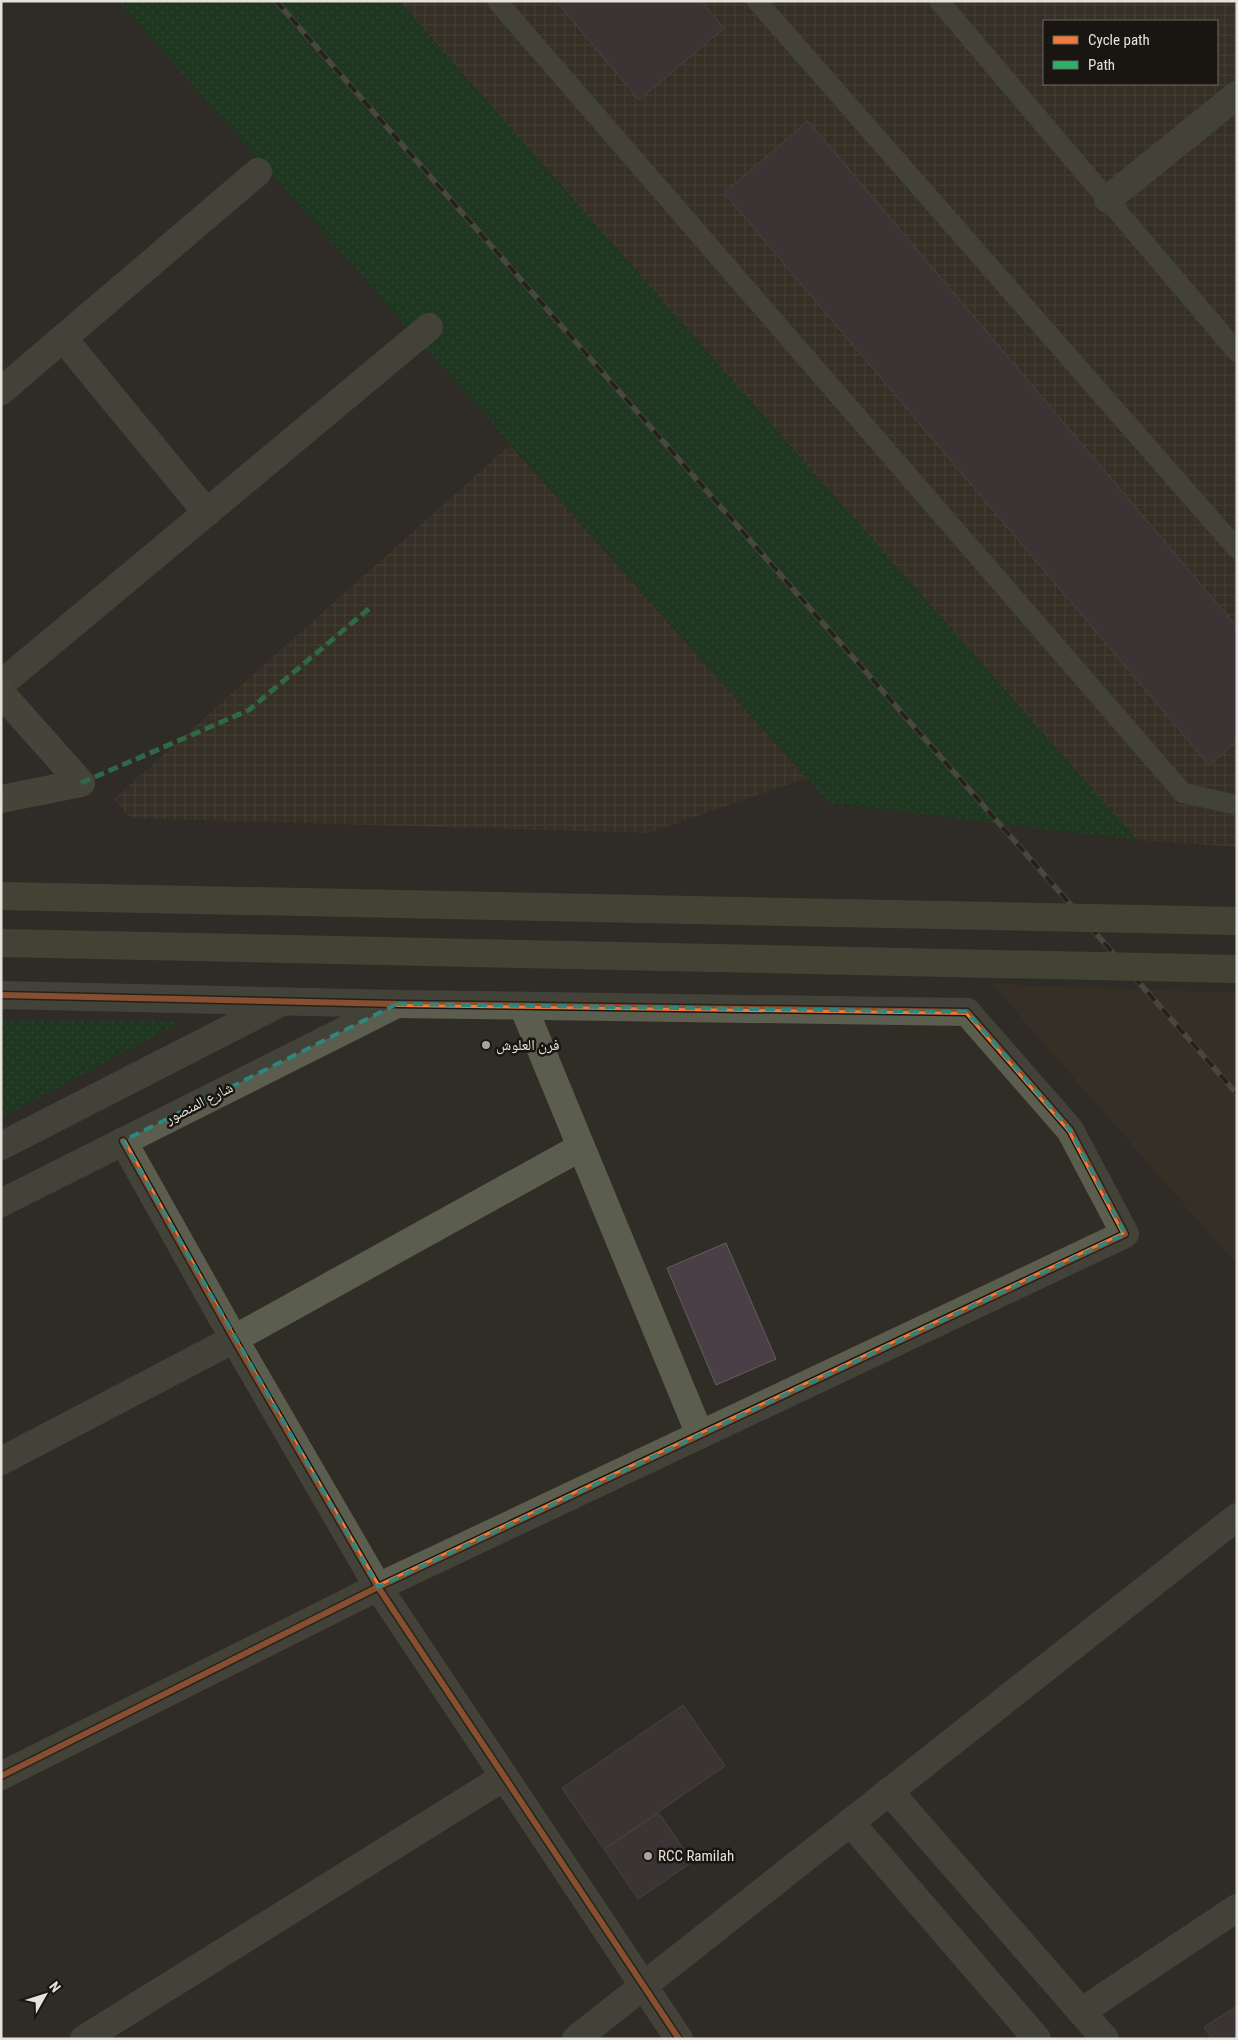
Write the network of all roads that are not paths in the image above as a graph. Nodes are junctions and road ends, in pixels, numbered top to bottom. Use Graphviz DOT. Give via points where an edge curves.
graph roads {
  1 [pos="497,1"];
  2 [pos="757,1"];
  3 [pos="939,1"];
  4 [pos="1237,95"];
  5 [pos="258,172"];
  6 [pos="1108,198"];
  7 [pos="429,327"];
  8 [pos="63,338"];
  9 [pos="1237,352"];
  10 [pos="1,391"];
  11 [pos="207,513"];
  12 [pos="1237,549"];
  13 [pos="1,684"];
  14 [pos="1,693"];
  15 [pos="4,795"];
  16 [pos="1237,805"];
  17 [pos="1,896"];
  18 [pos="1237,921"];
  19 [pos="1,943"];
  20 [pos="1237,969"];
  21 [pos="1,995"];
  22 [pos="282,1002"];
  23 [pos="397,1004"];
  24 [pos="522,1006"];
  25 [pos="123,1141"];
  26 [pos="1,1146"];
  27 [pos="581,1147"];
  28 [pos="1,1203"];
  29 [pos="234,1339"];
  30 [pos="700,1435"];
  31 [pos="1,1461"];
  32 [pos="1237,1517"];
  33 [pos="378,1587"];
  34 [pos="1,1776"];
  35 [pos="504,1777"];
  36 [pos="889,1791"];
  37 [pos="850,1822"];
  38 [pos="1237,1908"];
  39 [pos="643,1986"];
  40 [pos="1082,2012"];
  41 [pos="1031,2037"];
  42 [pos="84,2039"];
  43 [pos="576,2039"];
  44 [pos="679,2039"];
  45 [pos="1105,2039"];
  1 -- 16 [label="lane" via="1183,794"];
  2 -- 12 [label="lane"];
  3 -- 6 [label="lane"];
  4 -- 6 [label="street"];
  5 -- 8 [label="street"];
  6 -- 9 [label="lane"];
  7 -- 11 [label="street"];
  8 -- 10 [label="street"];
  8 -- 11 [label="street"];
  11 -- 13 [label="street"];
  14 -- 15 [label="main road" via="81,784"];
  17 -- 18 [label="main road, bridge"];
  19 -- 20 [label="main road, bridge"];
  21 -- 22 [label="street"];
  22 -- 23 [label="street"];
  22 -- 26 [label="street"];
  23 -- 24 [label="street"];
  23 -- 25 [label="street, شارع المنصور"];
  24 -- 27 [label="street"];
  24 -- 30 [label="street" via="967,1012 1070,1130 1125,1234"];
  25 -- 28 [label="street, شارع المنصور"];
  25 -- 29 [label="street"];
  27 -- 29 [label="street"];
  27 -- 30 [label="street"];
  29 -- 31 [label="street"];
  29 -- 33 [label="street"];
  30 -- 33 [label="street"];
  32 -- 36 [label="street"];
  33 -- 34 [label="street"];
  33 -- 35 [label="street"];
  35 -- 39 [label="street"];
  35 -- 42 [label="street"];
  36 -- 37 [label="street"];
  36 -- 40 [label="street"];
  37 -- 39 [label="street"];
  37 -- 41 [label="street"];
  38 -- 40 [label="street"];
  39 -- 43 [label="street"];
  39 -- 44 [label="street"];
  40 -- 45 [label="street"];
}
